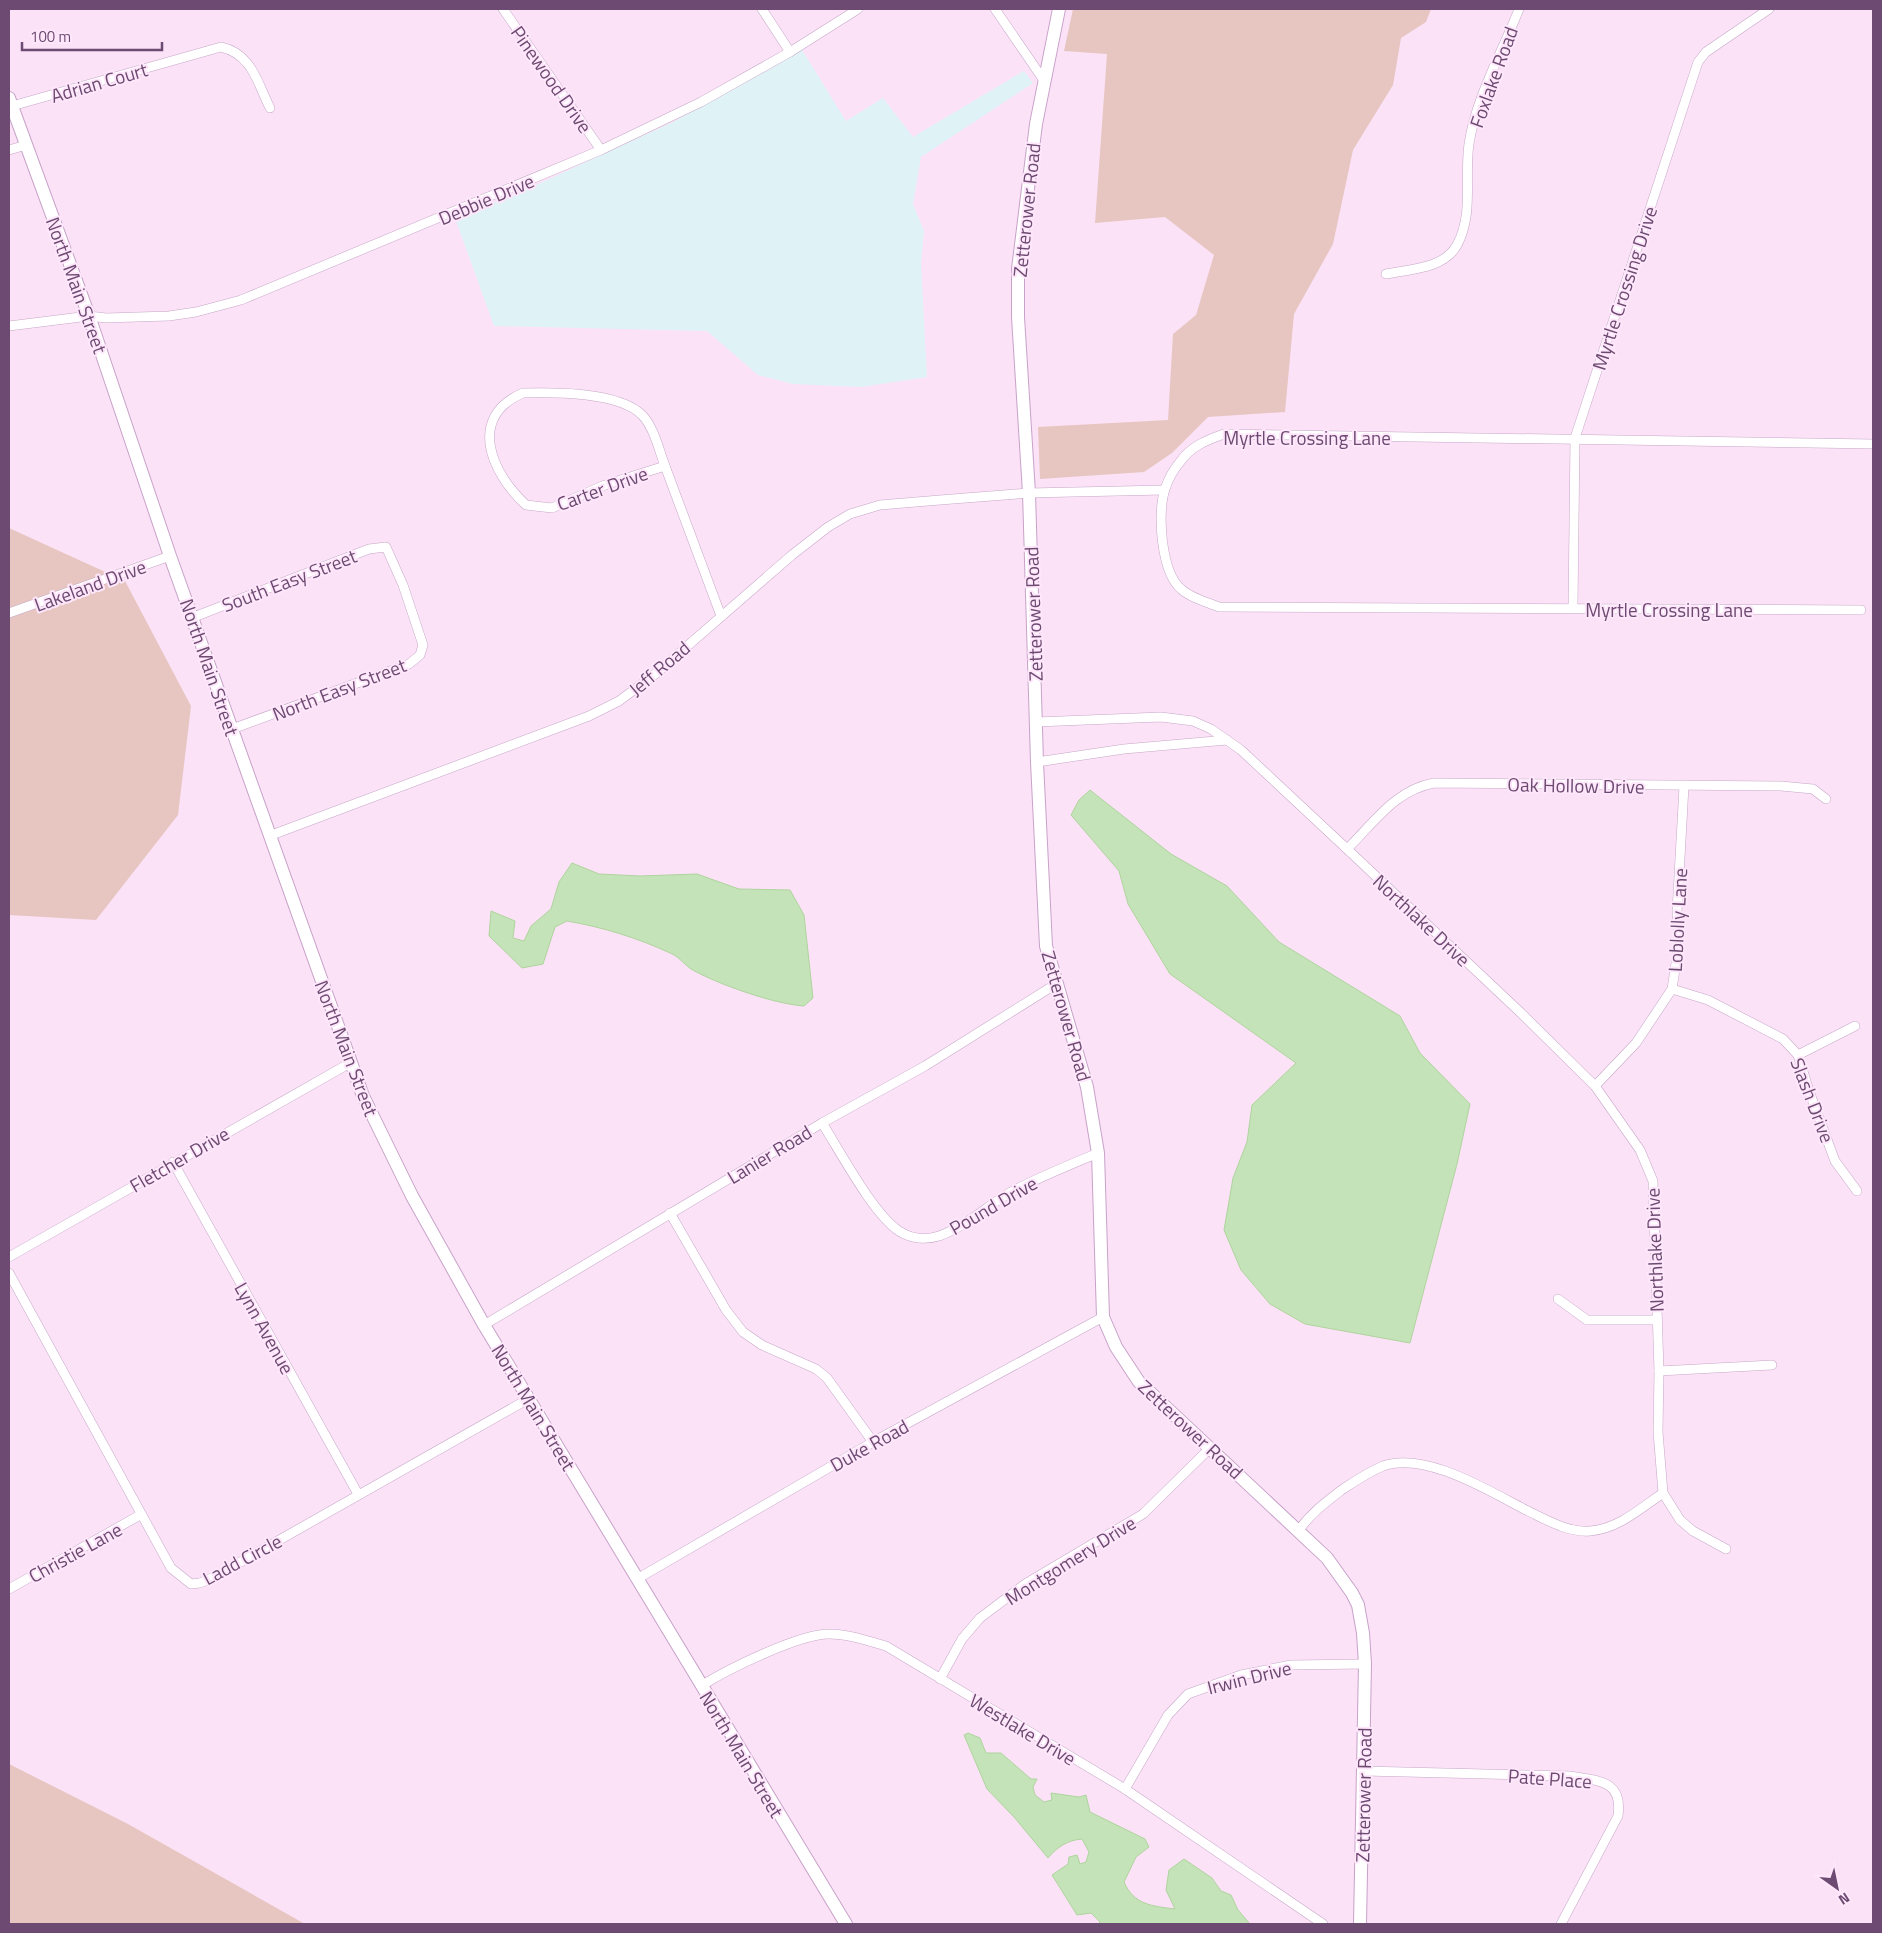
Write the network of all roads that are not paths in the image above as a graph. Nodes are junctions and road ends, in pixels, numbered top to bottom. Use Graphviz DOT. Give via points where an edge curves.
graph roads {
  1 [pos="504,9"];
  2 [pos="762,9"];
  3 [pos="858,9"];
  4 [pos="995,9"];
  5 [pos="1059,9"];
  6 [pos="1519,9"];
  7 [pos="1769,9"];
  8 [pos="790,52"];
  9 [pos="1045,82"];
  10 [pos="10,102"];
  11 [pos="270,108"];
  12 [pos="26,145"];
  13 [pos="9,150"];
  14 [pos="600,150"];
  15 [pos="1386,274"];
  16 [pos="89,316"];
  17 [pos="9,326"];
  18 [pos="1575,438"];
  19 [pos="1873,444"];
  20 [pos="665,466"];
  21 [pos="1164,490"];
  22 [pos="1029,493"];
  23 [pos="386,547"];
  24 [pos="170,556"];
  25 [pos="1573,608"];
  26 [pos="1861,610"];
  27 [pos="9,613"];
  28 [pos="722,616"];
  29 [pos="194,617"];
  30 [pos="1036,722"];
  31 [pos="232,729"];
  32 [pos="1227,740"];
  33 [pos="1037,762"];
  34 [pos="1684,786"];
  35 [pos="1826,799"];
  36 [pos="269,836"];
  37 [pos="1347,849"];
  38 [pos="1056,984"];
  39 [pos="1672,989"];
  40 [pos="1855,1026"];
  41 [pos="1798,1055"];
  42 [pos="350,1062"];
  43 [pos="1595,1086"];
  44 [pos="822,1122"];
  45 [pos="1098,1153"];
  46 [pos="173,1162"];
  47 [pos="1857,1191"];
  48 [pos="670,1213"];
  49 [pos="9,1257"];
  50 [pos="9,1273"];
  51 [pos="1558,1300"];
  52 [pos="1103,1317"];
  53 [pos="1657,1320"];
  54 [pos="484,1325"];
  55 [pos="1772,1365"];
  56 [pos="1659,1371"];
  57 [pos="530,1398"];
  58 [pos="873,1442"];
  59 [pos="1210,1448"];
  60 [pos="1663,1493"];
  61 [pos="358,1494"];
  62 [pos="140,1515"];
  63 [pos="1298,1530"];
  64 [pos="1726,1549"];
  65 [pos="637,1579"];
  66 [pos="9,1589"];
  67 [pos="1365,1664"];
  68 [pos="940,1679"];
  69 [pos="701,1686"];
  70 [pos="1364,1771"];
  71 [pos="1125,1789"];
  72 [pos="846,1924"];
  73 [pos="1323,1924"];
  74 [pos="1360,1924"];
  75 [pos="1561,1924"];
  1 -- 14 [label="street, Pinewood Drive"];
  2 -- 8 [label="street"];
  3 -- 8 [label="street, Debbie Drive"];
  4 -- 9 [label="street"];
  5 -- 9 [label="street, Zetterower Road"];
  6 -- 15 [label="street, Foxlake Road" via="1484,94 1469,144 1468,210 1457,245 1442,262"];
  7 -- 18 [label="street, Myrtle Crossing Drive" via="1706,52 1698,62"];
  8 -- 14 [label="street, Debbie Drive" via="701,102"];
  9 -- 22 [label="street, Zetterower Road" via="1036,124 1018,269"];
  10 -- 11 [label="street, Adrian Court" via="221,47 244,57"];
  10 -- 12 [label="street, North Main Street"];
  12 -- 13 [label="street"];
  12 -- 16 [label="street, North Main Street"];
  14 -- 16 [label="street, Debbie Drive" via="241,300 169,316"];
  16 -- 17 [label="street, Debbie Drive"];
  16 -- 24 [label="street, North Main Street"];
  18 -- 19 [label="street, Myrtle Crossing Lane"];
  18 -- 21 [label="street, Myrtle Crossing Lane" via="1224,434 1201,442 1187,454"];
  18 -- 25 [label="street, Myrtle Crossing Drive"];
  20 -- 20 [label="street, Carter Drive" via="644,417 620,403 566,394 523,393 505,403 493,420 490,448 494,461 510,489 526,505 552,508 605,485"];
  20 -- 28 [label="street, Carter Drive"];
  21 -- 22 [label="street, Jeff Road"];
  21 -- 25 [label="street, Myrtle Crossing Lane" via="1161,540 1166,562 1179,588 1219,607"];
  22 -- 28 [label="street, Jeff Road" via="880,505 850,514 799,549"];
  22 -- 30 [label="street, Zetterower Road"];
  23 -- 29 [label="street, South Easy Street" via="369,549"];
  23 -- 31 [label="street, North Easy Street" via="424,645 420,655 409,664"];
  24 -- 27 [label="street, Lakeland Drive"];
  24 -- 29 [label="street, North Main Street"];
  25 -- 26 [label="street, Myrtle Crossing Lane"];
  28 -- 36 [label="street, Jeff Road" via="638,688 589,716"];
  29 -- 31 [label="street, North Main Street"];
  30 -- 32 [label="street, Northlake Drive" via="1161,717 1193,721 1211,728"];
  30 -- 33 [label="street, Zetterower Road"];
  31 -- 36 [label="street, North Main Street"];
  32 -- 33 [label="street" via="1124,749"];
  32 -- 37 [label="street, Northlake Drive"];
  33 -- 38 [label="street, Zetterower Road" via="1046,946"];
  34 -- 35 [label="street, Oak Hollow Drive" via="1781,786 1813,789"];
  34 -- 37 [label="street, Oak Hollow Drive" via="1450,783 1420,786 1394,801"];
  34 -- 39 [label="street, Loblolly Lane" via="1679,943"];
  36 -- 42 [label="street, North Main Street"];
  37 -- 43 [label="street, Northlake Drive"];
  38 -- 44 [label="street, Lanier Road" via="925,1066"];
  38 -- 45 [label="street, Zetterower Road" via="1087,1087"];
  39 -- 41 [label="street, Slash Drive" via="1708,1000 1760,1025 1783,1038"];
  39 -- 43 [label="street, Loblolly Lane" via="1636,1043"];
  40 -- 41 [label="street"];
  41 -- 47 [label="street, Slash Drive" via="1836,1161"];
  42 -- 46 [label="street, Fletcher Drive"];
  42 -- 54 [label="street, North Main Street" via="399,1171"];
  43 -- 53 [label="street, Northlake Drive" via="1640,1150 1653,1181"];
  44 -- 45 [label="street, Pound Drive" via="879,1212 899,1232 926,1239 952,1230 1011,1192"];
  44 -- 48 [label="street, Lanier Road"];
  45 -- 52 [label="street, Zetterower Road"];
  46 -- 49 [label="street, Fletcher Drive"];
  46 -- 61 [label="street, Lynn Avenue"];
  48 -- 54 [label="street, Lanier Road"];
  48 -- 58 [label="street" via="726,1310 743,1332 762,1346 816,1369"];
  50 -- 62 [label="street, Ladd Circle"];
  51 -- 53 [label="street" via="1587,1320"];
  52 -- 58 [label="street, Duke Road"];
  52 -- 59 [label="street, Zetterower Road" via="1116,1347 1139,1382"];
  53 -- 56 [label="street, Northlake Drive"];
  54 -- 57 [label="street, North Main Street"];
  55 -- 56 [label="street"];
  56 -- 60 [label="street, Northlake Drive" via="1658,1432"];
  57 -- 61 [label="street, Ladd Circle"];
  57 -- 65 [label="street, North Main Street"];
  58 -- 65 [label="street, Duke Road"];
  59 -- 63 [label="street, Zetterower Road"];
  59 -- 68 [label="street, Montgomery Drive" via="1143,1514 1025,1584 980,1618 962,1639"];
  60 -- 63 [label="street" via="1613,1526 1591,1532 1574,1531 1466,1478 1421,1466 1384,1466 1355,1481 1310,1515"];
  60 -- 64 [label="street" via="1680,1520"];
  61 -- 62 [label="street, Ladd Circle" via="214,1576 191,1584 171,1568"];
  62 -- 66 [label="street, Christie Lane"];
  63 -- 67 [label="street, Zetterower Road" via="1328,1558 1352,1592 1362,1619"];
  65 -- 69 [label="street, North Main Street"];
  67 -- 70 [label="street, Zetterower Road"];
  67 -- 71 [label="street, Irwin Drive" via="1284,1666 1233,1677 1188,1694 1168,1715"];
  68 -- 69 [label="street, Westlake Drive" via="886,1646 830,1634 802,1639"];
  68 -- 71 [label="street, Westlake Drive"];
  69 -- 72 [label="street, North Main Street"];
  70 -- 74 [label="street, Zetterower Road"];
  70 -- 75 [label="street, Pate Place" via="1570,1776 1602,1782 1615,1789 1620,1801 1618,1816"];
  71 -- 73 [label="street, Westlake Drive"];
}
